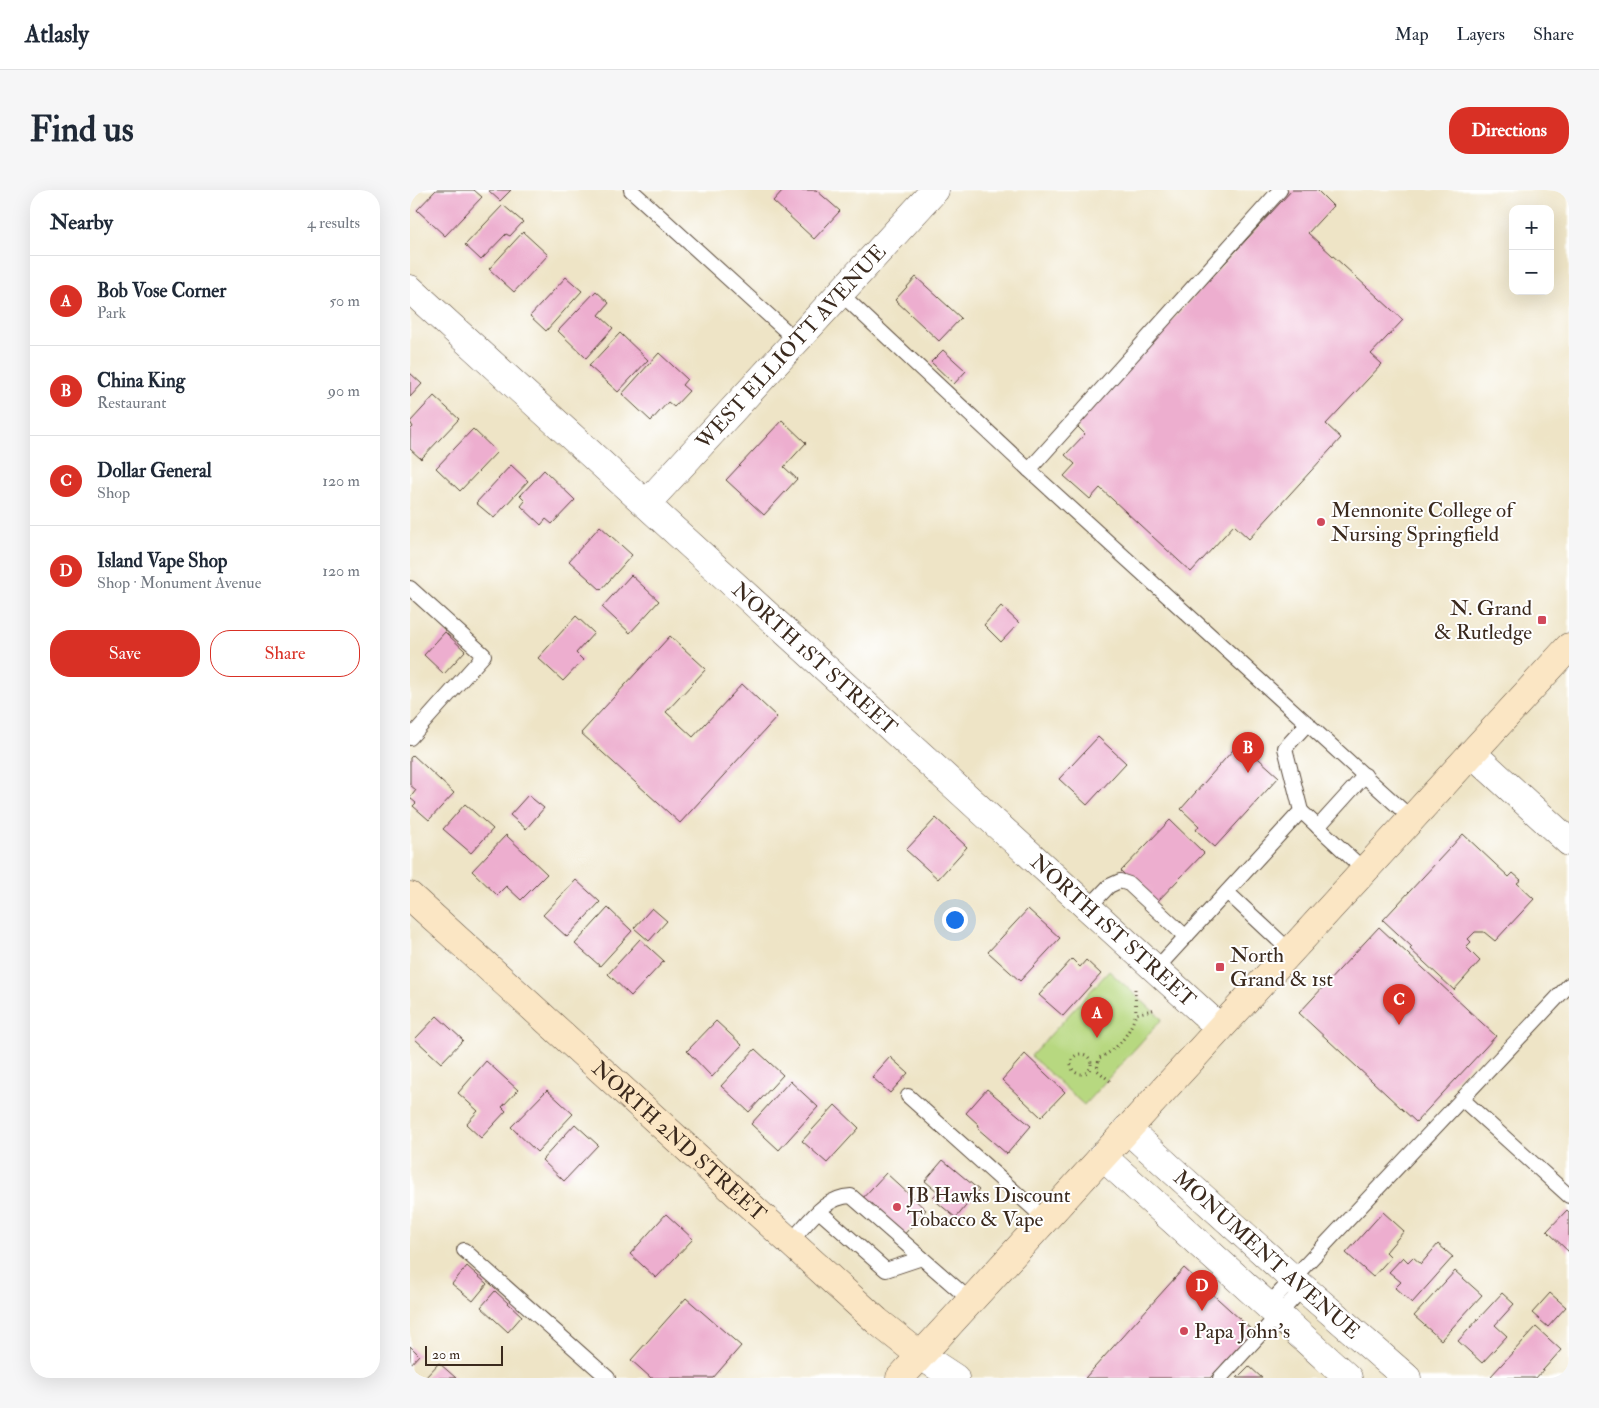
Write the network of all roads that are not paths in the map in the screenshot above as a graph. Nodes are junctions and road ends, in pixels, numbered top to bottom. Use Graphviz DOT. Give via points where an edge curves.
graph roads {
  1 [pos="632,190"];
  2 [pos="935,190"];
  3 [pos="1280,190"];
  4 [pos="410,289"];
  5 [pos="840,293"];
  6 [pos="797,341"];
  7 [pos="1029,470"];
  8 [pos="646,504"];
  9 [pos="410,588"];
  10 [pos="1569,647"];
  11 [pos="1308,724"];
  12 [pos="410,738"];
  13 [pos="1472,753"];
  14 [pos="1365,775"];
  15 [pos="1301,811"];
  16 [pos="1412,819"];
  17 [pos="1318,827"];
  18 [pos="1569,842"];
  19 [pos="1364,870"];
  20 [pos="1227,892"];
  21 [pos="410,896"];
  22 [pos="1088,908"];
  23 [pos="1186,937"];
  24 [pos="1290,951"];
  25 [pos="1156,969"];
  26 [pos="1569,985"];
  27 [pos="1220,1028"];
  28 [pos="908,1096"];
  29 [pos="1462,1099"];
  30 [pos="1127,1128"];
  31 [pos="1102,1156"];
  32 [pos="1569,1196"];
  33 [pos="819,1211"];
  34 [pos="1044,1218"];
  35 [pos="791,1242"];
  36 [pos="464,1250"];
  37 [pos="922,1258"];
  38 [pos="1298,1283"];
  39 [pos="970,1300"];
  40 [pos="1273,1310"];
  41 [pos="920,1356"];
  42 [pos="608,1378"];
  43 [pos="900,1378"];
  44 [pos="955,1378"];
  45 [pos="1220,1378"];
  46 [pos="1348,1378"];
  47 [pos="1407,1378"];
  1 -- 6 [label="lane"];
  2 -- 5 [label="street, WEST ELLIOTT AVENUE"];
  3 -- 7 [label="lane"];
  4 -- 8 [label="street, NORTH 1ST STREET"];
  5 -- 6 [label="street, WEST ELLIOTT AVENUE"];
  5 -- 7 [label="lane"];
  6 -- 8 [label="street, WEST ELLIOTT AVENUE"];
  7 -- 11 [label="lane"];
  8 -- 22 [label="street, NORTH 1ST STREET"];
  9 -- 12 [label="lane" via="484,655"];
  10 -- 13 [label="main road"];
  11 -- 14 [label="lane"];
  11 -- 15 [label="lane" via="1285,748"];
  13 -- 16 [label="main road"];
  13 -- 18 [label="street"];
  14 -- 16 [label="lane"];
  14 -- 17 [label="lane"];
  15 -- 17 [label="lane"];
  15 -- 20 [label="lane"];
  16 -- 19 [label="main road"];
  17 -- 19 [label="lane"];
  19 -- 24 [label="main road"];
  20 -- 23 [label="lane"];
  20 -- 24 [label="lane"];
  21 -- 35 [label="main road, NORTH 2ND STREET"];
  22 -- 23 [label="lane" via="1109,886 1120,881 1129,884"];
  22 -- 25 [label="street, NORTH 1ST STREET"];
  23 -- 25 [label="lane"];
  24 -- 27 [label="main road"];
  25 -- 27 [label="street, NORTH 1ST STREET"];
  26 -- 29 [label="lane"];
  27 -- 30 [label="main road"];
  28 -- 34 [label="lane"];
  29 -- 32 [label="lane"];
  29 -- 38 [label="lane"];
  30 -- 31 [label="main road"];
  30 -- 38 [label="street, MONUMENT AVENUE"];
  31 -- 34 [label="main road"];
  31 -- 40 [label="street, MONUMENT AVENUE"];
  33 -- 35 [label="lane"];
  33 -- 37 [label="lane" via="886,1270"];
  33 -- 37 [label="lane" via="838,1197 852,1196"];
  34 -- 39 [label="main road"];
  35 -- 41 [label="main road, NORTH 2ND STREET"];
  36 -- 42 [label="lane"];
  37 -- 39 [label="lane"];
  38 -- 40 [label="lane"];
  38 -- 47 [label="street, MONUMENT AVENUE"];
  39 -- 41 [label="main road"];
  40 -- 45 [label="lane"];
  40 -- 46 [label="street, MONUMENT AVENUE"];
  41 -- 43 [label="main road"];
  41 -- 44 [label="street, NORTH 2ND STREET"];
}
